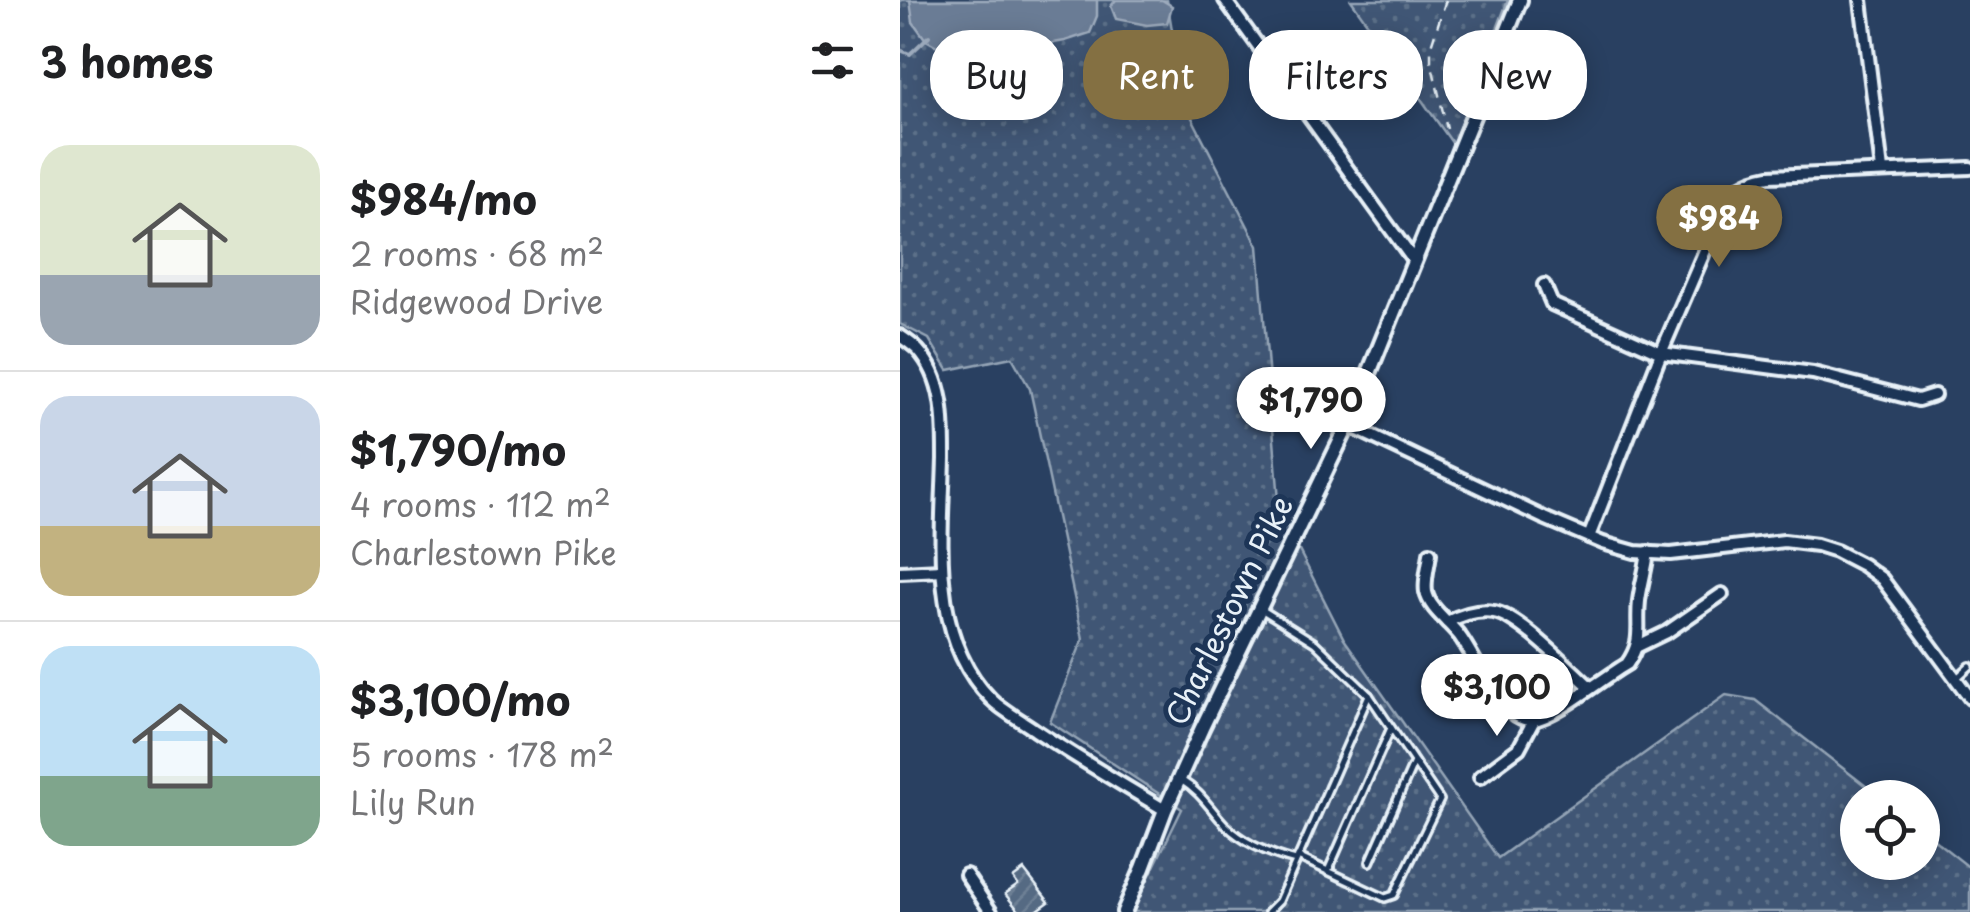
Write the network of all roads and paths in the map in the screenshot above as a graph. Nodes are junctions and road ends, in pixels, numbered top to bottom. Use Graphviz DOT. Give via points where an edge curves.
graph roads {
  1 [pos="1225,0"];
  2 [pos="1446,0"];
  3 [pos="1520,0"];
  4 [pos="1861,0"];
  5 [pos="1447,129"];
  6 [pos="1970,168"];
  7 [pos="1882,170"];
  8 [pos="1414,261"];
  9 [pos="1544,285"];
  10 [pos="900,336"];
  11 [pos="1661,353"];
  12 [pos="1934,395"];
  13 [pos="1348,425"];
  14 [pos="1589,537"];
  15 [pos="1648,552"];
  16 [pos="1430,553"];
  17 [pos="942,570"];
  18 [pos="900,572"];
  19 [pos="1722,594"];
  20 [pos="1258,608"];
  21 [pos="1447,622"];
  22 [pos="1638,646"];
  23 [pos="1970,666"];
  24 [pos="1956,679"];
  25 [pos="1590,687"];
  26 [pos="1369,695"];
  27 [pos="1970,698"];
  28 [pos="1534,720"];
  29 [pos="1391,728"];
  30 [pos="1414,762"];
  31 [pos="1480,777"];
  32 [pos="1179,778"];
  33 [pos="1164,810"];
  34 [pos="1297,859"];
  35 [pos="1370,862"];
  36 [pos="1328,871"];
  37 [pos="966,876"];
  38 [pos="991,912"];
  39 [pos="1124,912"];
  40 [pos="1268,912"];
  1 -- 8 [label="street"];
  2 -- 5 [label="path" via="1431,62"];
  3 -- 8 [label="street, Charlestown Pike"];
  4 -- 7 [label="street"];
  6 -- 7 [label="street"];
  7 -- 11 [label="street" via="1769,176 1738,187"];
  8 -- 13 [label="street, Charlestown Pike"];
  9 -- 11 [label="street" via="1552,304"];
  10 -- 17 [label="street" via="928,365 942,400"];
  11 -- 12 [label="street" via="1813,373 1918,400"];
  11 -- 14 [label="street"];
  13 -- 14 [label="street"];
  13 -- 20 [label="street, Charlestown Pike"];
  14 -- 15 [label="street"];
  15 -- 22 [label="street"];
  15 -- 24 [label="street" via="1784,541 1836,551 1882,579"];
  16 -- 21 [label="street" via="1426,594"];
  17 -- 18 [label="street"];
  17 -- 33 [label="street" via="955,640 992,700"];
  19 -- 22 [label="street"];
  20 -- 26 [label="lane" via="1314,643"];
  20 -- 32 [label="street, Charlestown Pike"];
  21 -- 25 [label="street" via="1465,613 1510,619"];
  21 -- 28 [label="street" via="1511,711"];
  22 -- 25 [label="street" via="1626,664"];
  23 -- 24 [label="lane"];
  24 -- 27 [label="street"];
  25 -- 28 [label="street"];
  26 -- 29 [label="lane"];
  26 -- 34 [label="lane"];
  28 -- 31 [label="street" via="1519,748"];
  29 -- 30 [label="lane"];
  29 -- 36 [label="lane"];
  30 -- 35 [label="lane"];
  30 -- 36 [label="lane" via="1440,800 1394,895 1385,898"];
  32 -- 33 [label="street, Charlestown Pike"];
  32 -- 34 [label="lane" via="1235,833"];
  33 -- 39 [label="street, Charlestown Pike"];
  34 -- 36 [label="lane"];
  34 -- 40 [label="lane"];
  37 -- 38 [label="street"];
}
